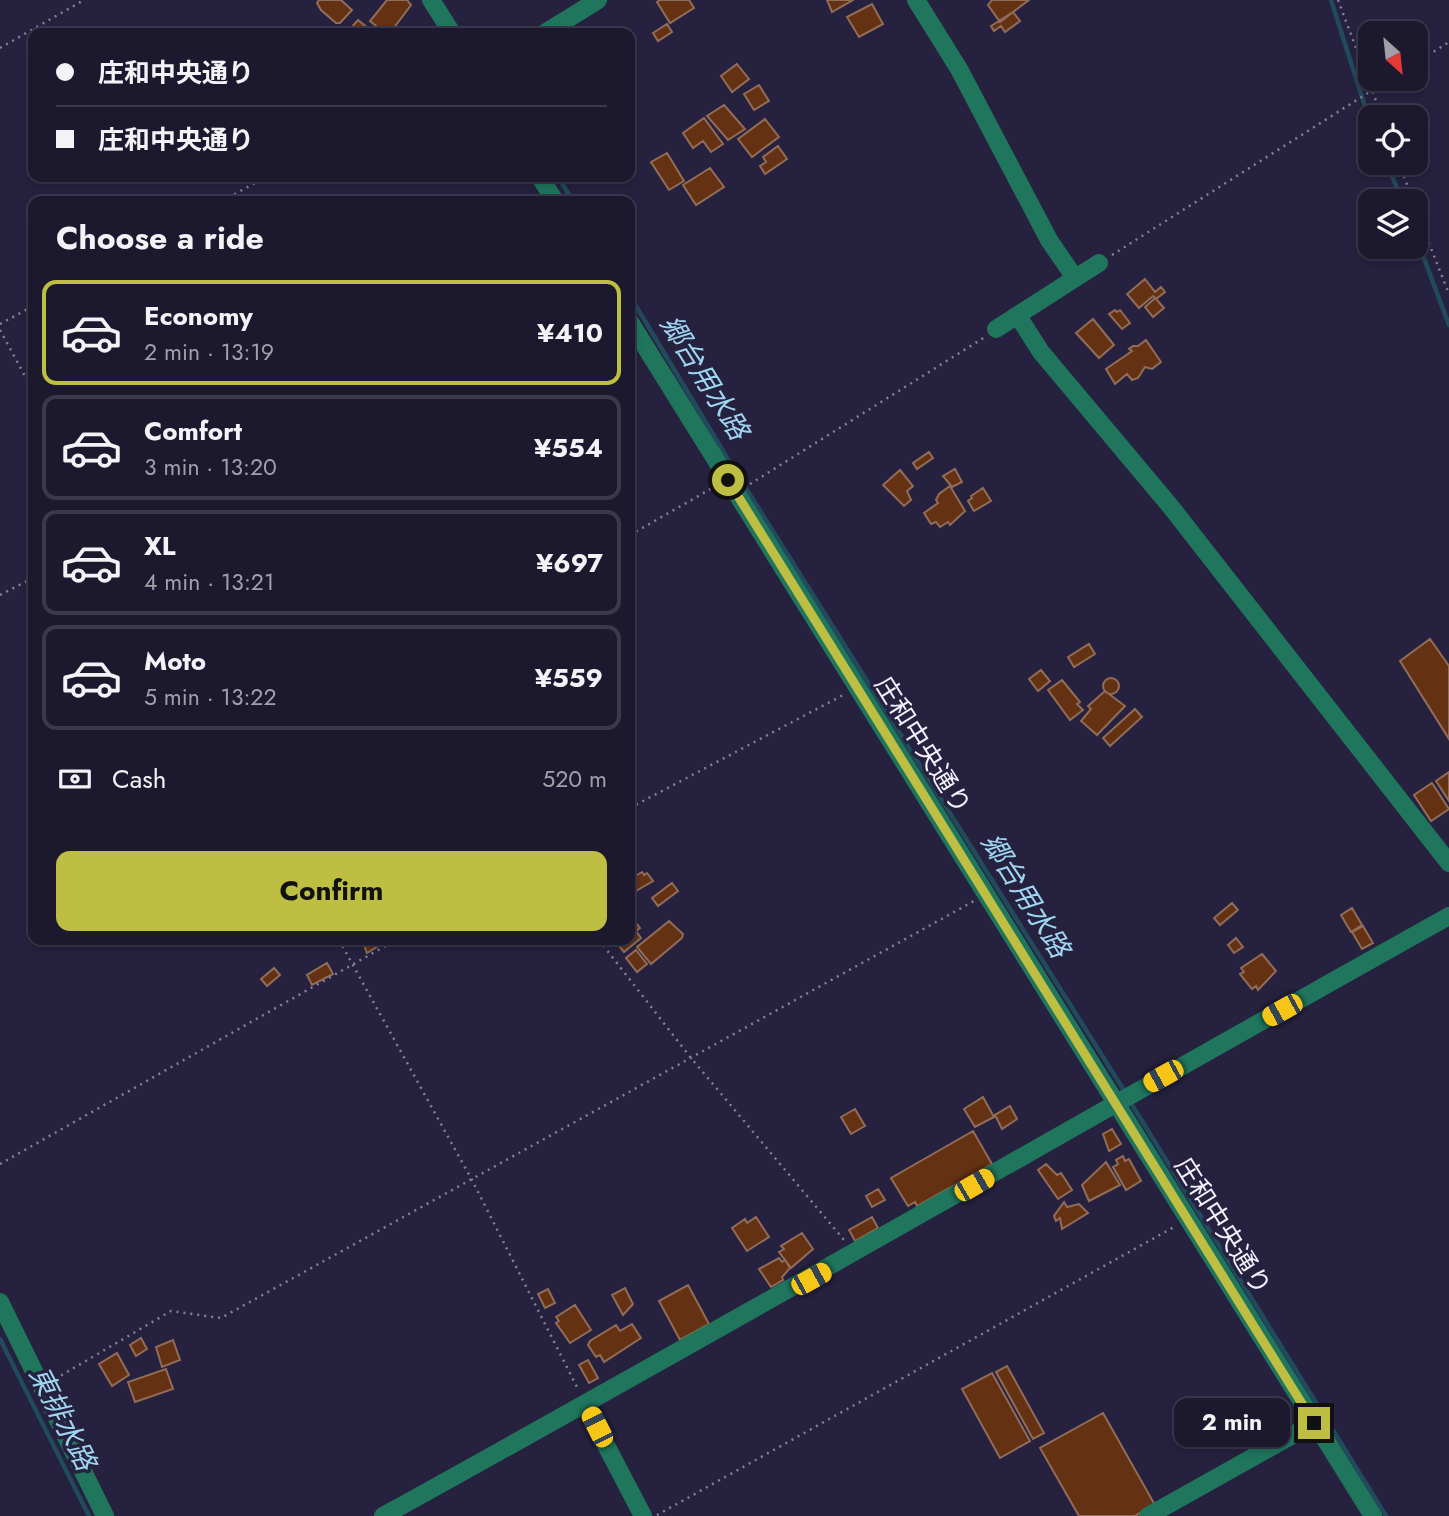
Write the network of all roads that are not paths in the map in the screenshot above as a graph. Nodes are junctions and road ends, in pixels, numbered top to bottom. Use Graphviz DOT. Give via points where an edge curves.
graph roads {
  1 [pos="431,0"];
  2 [pos="598,0"];
  3 [pos="916,0"];
  4 [pos="449,28"];
  5 [pos="553,28"];
  6 [pos="1099,263"];
  7 [pos="1075,278"];
  8 [pos="1018,316"];
  9 [pos="996,329"];
  10 [pos="635,330"];
  11 [pos="1449,863"];
  12 [pos="1449,916"];
  13 [pos="1115,1103"];
  14 [pos="0,1303"];
  15 [pos="585,1405"];
  16 [pos="1314,1423"];
  17 [pos="105,1516"];
  18 [pos="383,1516"];
  19 [pos="643,1516"];
  20 [pos="1148,1516"];
  21 [pos="1373,1516"];
  1 -- 4 [label="street"];
  2 -- 5 [label="street"];
  3 -- 7 [label="street" via="959,69 1049,240"];
  6 -- 7 [label="street"];
  7 -- 8 [label="street"];
  8 -- 9 [label="street"];
  8 -- 11 [label="street" via="1041,352 1171,507"];
  10 -- 13 [label="street, 庄和中央通り"];
  12 -- 13 [label="street"];
  13 -- 15 [label="street"];
  13 -- 16 [label="street, 庄和中央通り"];
  14 -- 17 [label="street"];
  15 -- 18 [label="street"];
  15 -- 19 [label="street"];
  16 -- 20 [label="street"];
  16 -- 21 [label="street, 庄和中央通り"];
}
